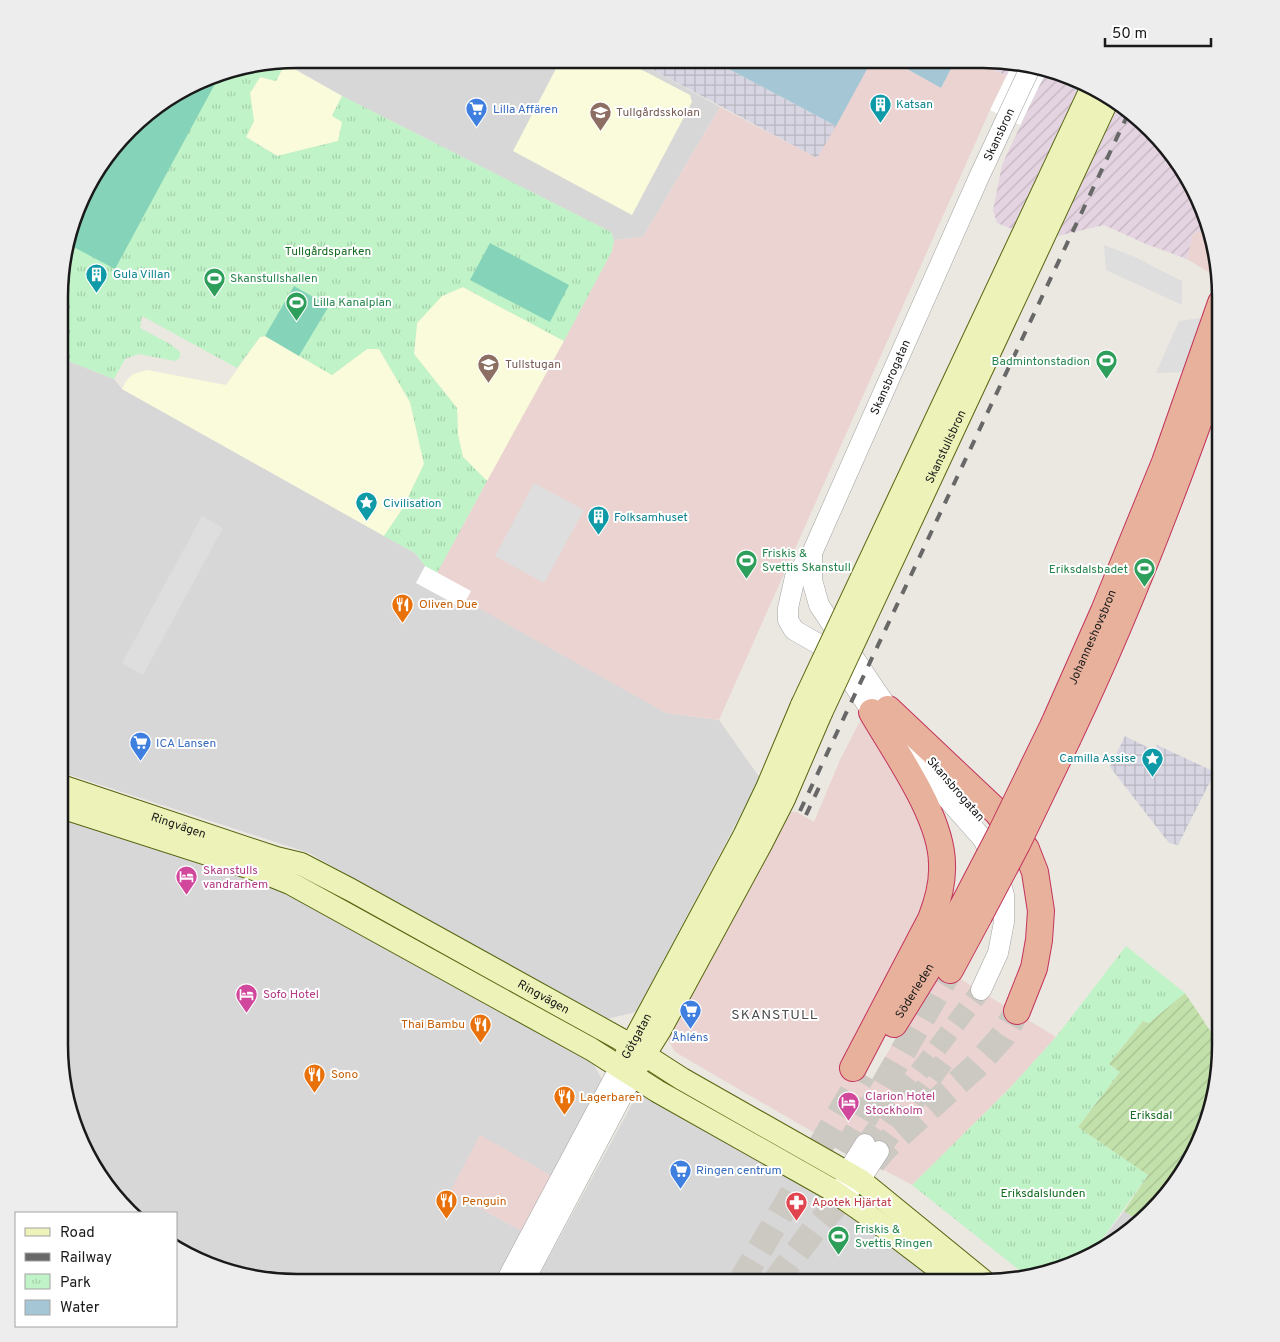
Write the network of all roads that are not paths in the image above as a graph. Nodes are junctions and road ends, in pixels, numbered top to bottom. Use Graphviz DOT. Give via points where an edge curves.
graph roads {
  1 [pos="1028,72"];
  2 [pos="1089,93"];
  3 [pos="1106,103"];
  4 [pos="969,202"];
  5 [pos="1212,328"];
  6 [pos="1212,384"];
  7 [pos="815,546"];
  8 [pos="819,605"];
  9 [pos="788,608"];
  10 [pos="794,630"];
  11 [pos="811,709"];
  12 [pos="880,710"];
  13 [pos="68,788"];
  14 [pos="776,793"];
  15 [pos="68,810"];
  16 [pos="382,908"];
  17 [pos="971,911"];
  18 [pos="370,926"];
  19 [pos="950,970"];
  20 [pos="986,992"];
  21 [pos="1017,1011"];
  22 [pos="638,1051"];
  23 [pos="626,1071"];
  24 [pos="872,1148"];
  25 [pos="853,1176"];
  26 [pos="842,1196"];
  27 [pos="510,1274"];
  28 [pos="527,1274"];
  29 [pos="945,1274"];
  30 [pos="975,1274"];
  1 -- 4 [label="street, Skansbron"];
  2 -- 11 [label="main road, Skanstullsbron, bridge"];
  3 -- 11 [label="main road, Skanstullsbron, bridge"];
  4 -- 7 [label="street, Skansbrogatan"];
  5 -- 17 [label="highway, Johanneshovsbron, bridge" via="1164,462 1101,620 1001,833"];
  6 -- 17 [label="highway, Johanneshovsbron, bridge" via="1122,621 1053,771"];
  7 -- 8 [label="street, Skansbrogatan" via="812,580"];
  7 -- 9 [label="street, Skansbrogatan" via="795,577"];
  8 -- 9 [label="street" via="805,600"];
  8 -- 10 [label="street" via="808,622"];
  8 -- 12 [label="street, Skansbrogatan"];
  9 -- 10 [label="street, Skansbrogatan" via="788,620"];
  10 -- 12 [label="street, Skansbrogatan" via="822,646"];
  11 -- 14 [label="main road, Skanstullsbron"];
  12 -- 17 [label="highway, Söderleden" via="938,836 942,862 939,897 930,920 858,1071"];
  12 -- 20 [label="street, Skansbrogatan" via="908,755 983,838 995,863 1004,894 1004,922"];
  12 -- 21 [label="highway" via="997,812 1026,849 1041,911 1040,940 1034,968"];
  13 -- 16 [label="main road, Ringvägen" via="301,864"];
  14 -- 22 [label="main road, Götgatan" via="674,1004"];
  15 -- 18 [label="main road, Ringvägen" via="275,877"];
  16 -- 18 [label="main road"];
  16 -- 22 [label="main road, Ringvägen"];
  17 -- 19 [label="highway, Söderleden"];
  18 -- 23 [label="main road, Ringvägen"];
  22 -- 23 [label="main road, Götgatan"];
  22 -- 25 [label="main road, Ringvägen"];
  23 -- 26 [label="main road, Ringvägen"];
  23 -- 27 [label="street, Götgatan"];
  23 -- 28 [label="street, Götgatan"];
  24 -- 25 [label="street"];
  25 -- 26 [label="street"];
  25 -- 30 [label="main road, Ringvägen"];
  26 -- 29 [label="main road, Ringvägen"];
}
